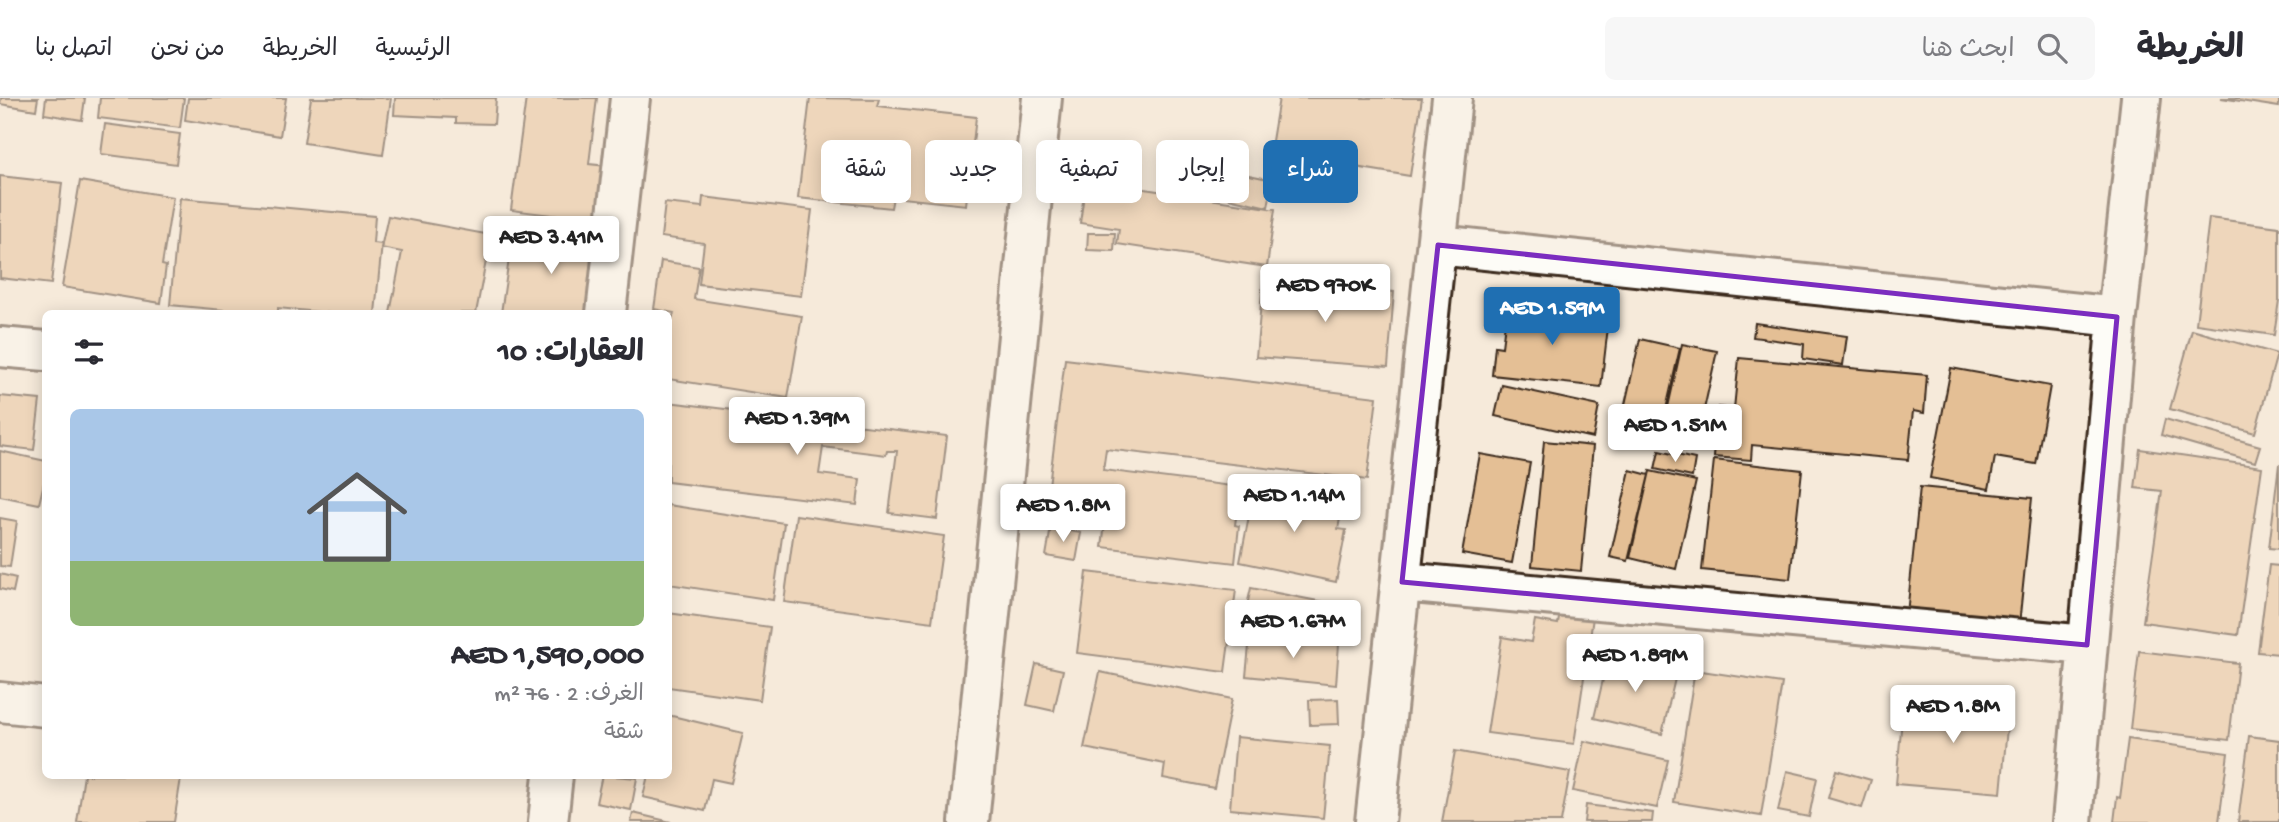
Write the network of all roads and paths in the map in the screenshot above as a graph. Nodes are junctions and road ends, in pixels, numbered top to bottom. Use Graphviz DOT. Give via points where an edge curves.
graph roads {
  1 [pos="630,98"];
  2 [pos="1042,98"];
  3 [pos="1452,98"];
  4 [pos="2141,98"];
  5 [pos="1438,245"];
  6 [pos="606,310"];
  7 [pos="2117,317"];
  8 [pos="0,347"];
  9 [pos="42,351"];
  10 [pos="1402,582"];
  11 [pos="2087,645"];
  12 [pos="0,702"];
  13 [pos="42,707"];
  14 [pos="553,779"];
  15 [pos="548,822"];
  16 [pos="969,822"];
  17 [pos="1375,822"];
  18 [pos="2072,822"];
  1 -- 6 [label="street"];
  2 -- 16 [label="street"];
  3 -- 5 [label="street"];
  4 -- 7 [label="street"];
  5 -- 7 [label="street"];
  5 -- 10 [label="street"];
  7 -- 11 [label="street"];
  8 -- 9 [label="street"];
  10 -- 11 [label="street"];
  10 -- 17 [label="street"];
  11 -- 18 [label="street"];
  12 -- 13 [label="street"];
  14 -- 15 [label="street"];
}
